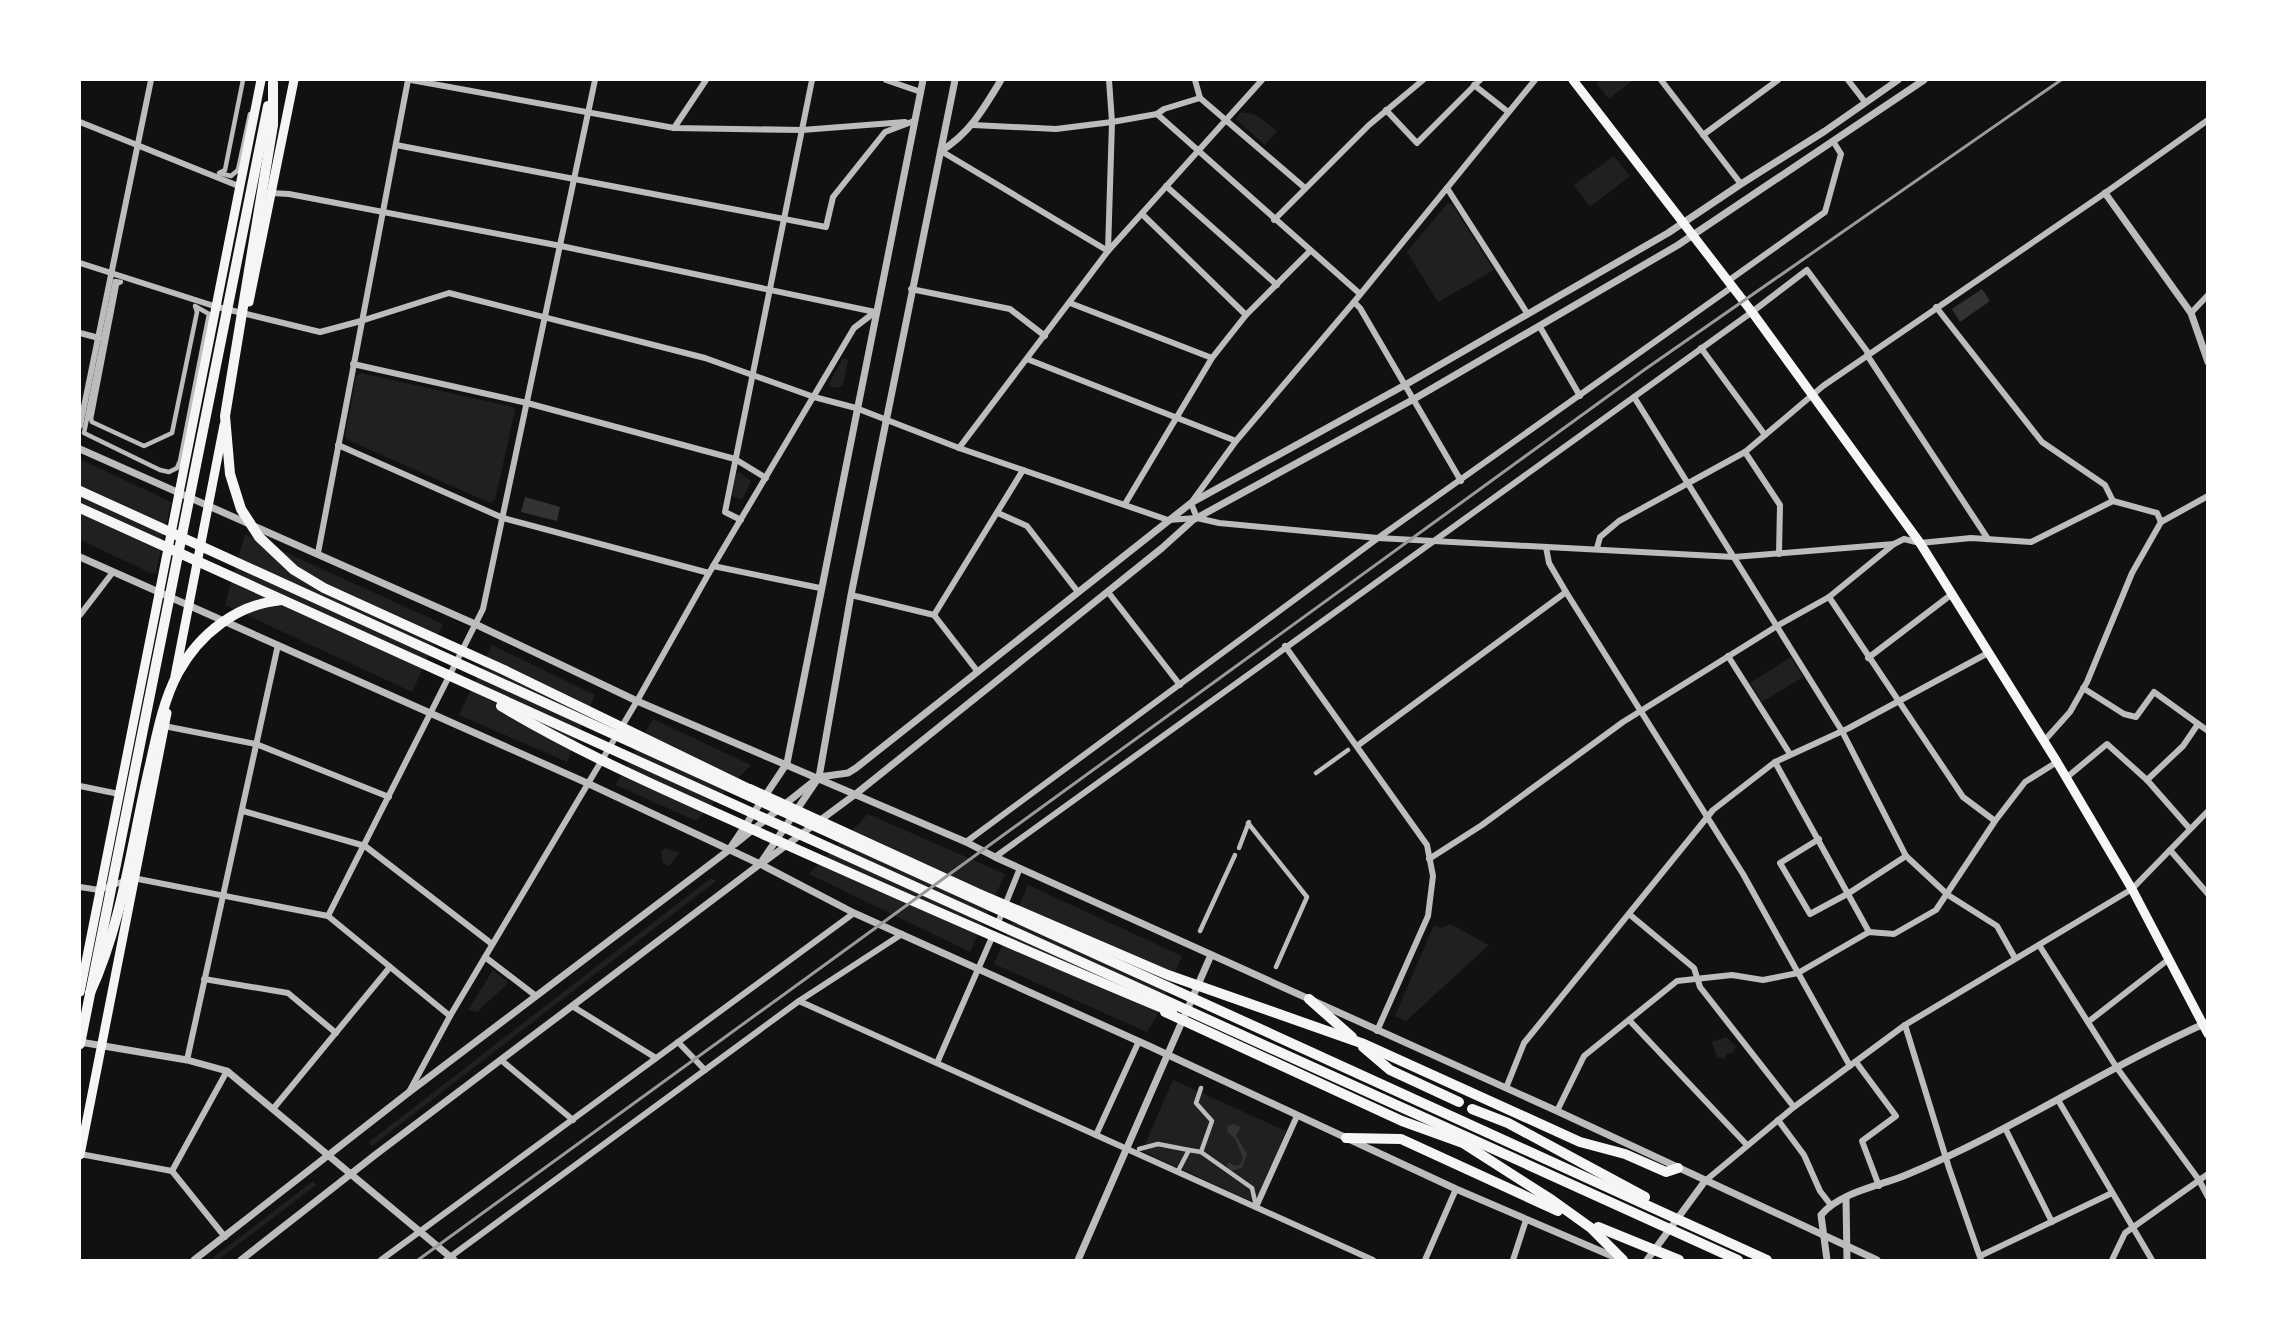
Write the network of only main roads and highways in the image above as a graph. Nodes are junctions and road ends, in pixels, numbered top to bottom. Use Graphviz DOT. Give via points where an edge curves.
graph roads {
  1 [pos="259,80"];
  2 [pos="294,80"];
  3 [pos="1573,80"];
  4 [pos="273,81"];
  5 [pos="80,491"];
  6 [pos="80,508"];
  7 [pos="683,762"];
  8 [pos="975,896"];
  9 [pos="1092,973"];
  10 [pos="85,992"];
  11 [pos="1309,999"];
  12 [pos="2205,1023"];
  13 [pos="2208,1034"];
  14 [pos="80,1043"];
  15 [pos="1347,1089"];
  16 [pos="1459,1102"];
  17 [pos="1472,1109"];
  18 [pos="1346,1138"];
  19 [pos="80,1154"];
  20 [pos="1678,1168"];
  21 [pos="1558,1211"];
  22 [pos="1598,1227"];
  23 [pos="1622,1260"];
  24 [pos="1679,1260"];
  25 [pos="1738,1260"];
  26 [pos="1768,1260"];
  1 -- 10 [label="main road" via="241,187 99,890"];
  2 -- 19 [label="main road"];
  3 -- 12 [label="main road" via="1752,312 1920,543 2132,889"];
  4 -- 7 [label="highway" via="273,125 225,416 230,474 248,521 276,555 324,588 504,670"];
  4 -- 10 [label="highway"];
  5 -- 7 [label="highway"];
  6 -- 9 [label="highway"];
  7 -- 8 [label="highway"];
  7 -- 8 [label="highway"];
  8 -- 20 [label="highway" via="1192,984 1380,1051 1580,1142 1625,1154 1666,1173"];
  8 -- 26 [label="highway"];
  9 -- 10 [label="highway" via="952,920 575,747 370,628 312,604 280,600 250,607 219,625 194,649 177,675 159,726 113,929 102,965"];
  9 -- 15 [label="highway"];
  9 -- 15 [label="highway"];
  10 -- 14 [label="highway"];
  11 -- 16 [label="highway" via="1390,1070"];
  12 -- 13 [label="main road"];
  15 -- 23 [label="highway" via="1402,1121 1462,1143 1519,1178 1591,1228"];
  15 -- 25 [label="highway"];
  17 -- 26 [label="highway" via="1508,1123"];
  18 -- 21 [label="highway" via="1401,1139"];
  22 -- 24 [label="highway"];
}
